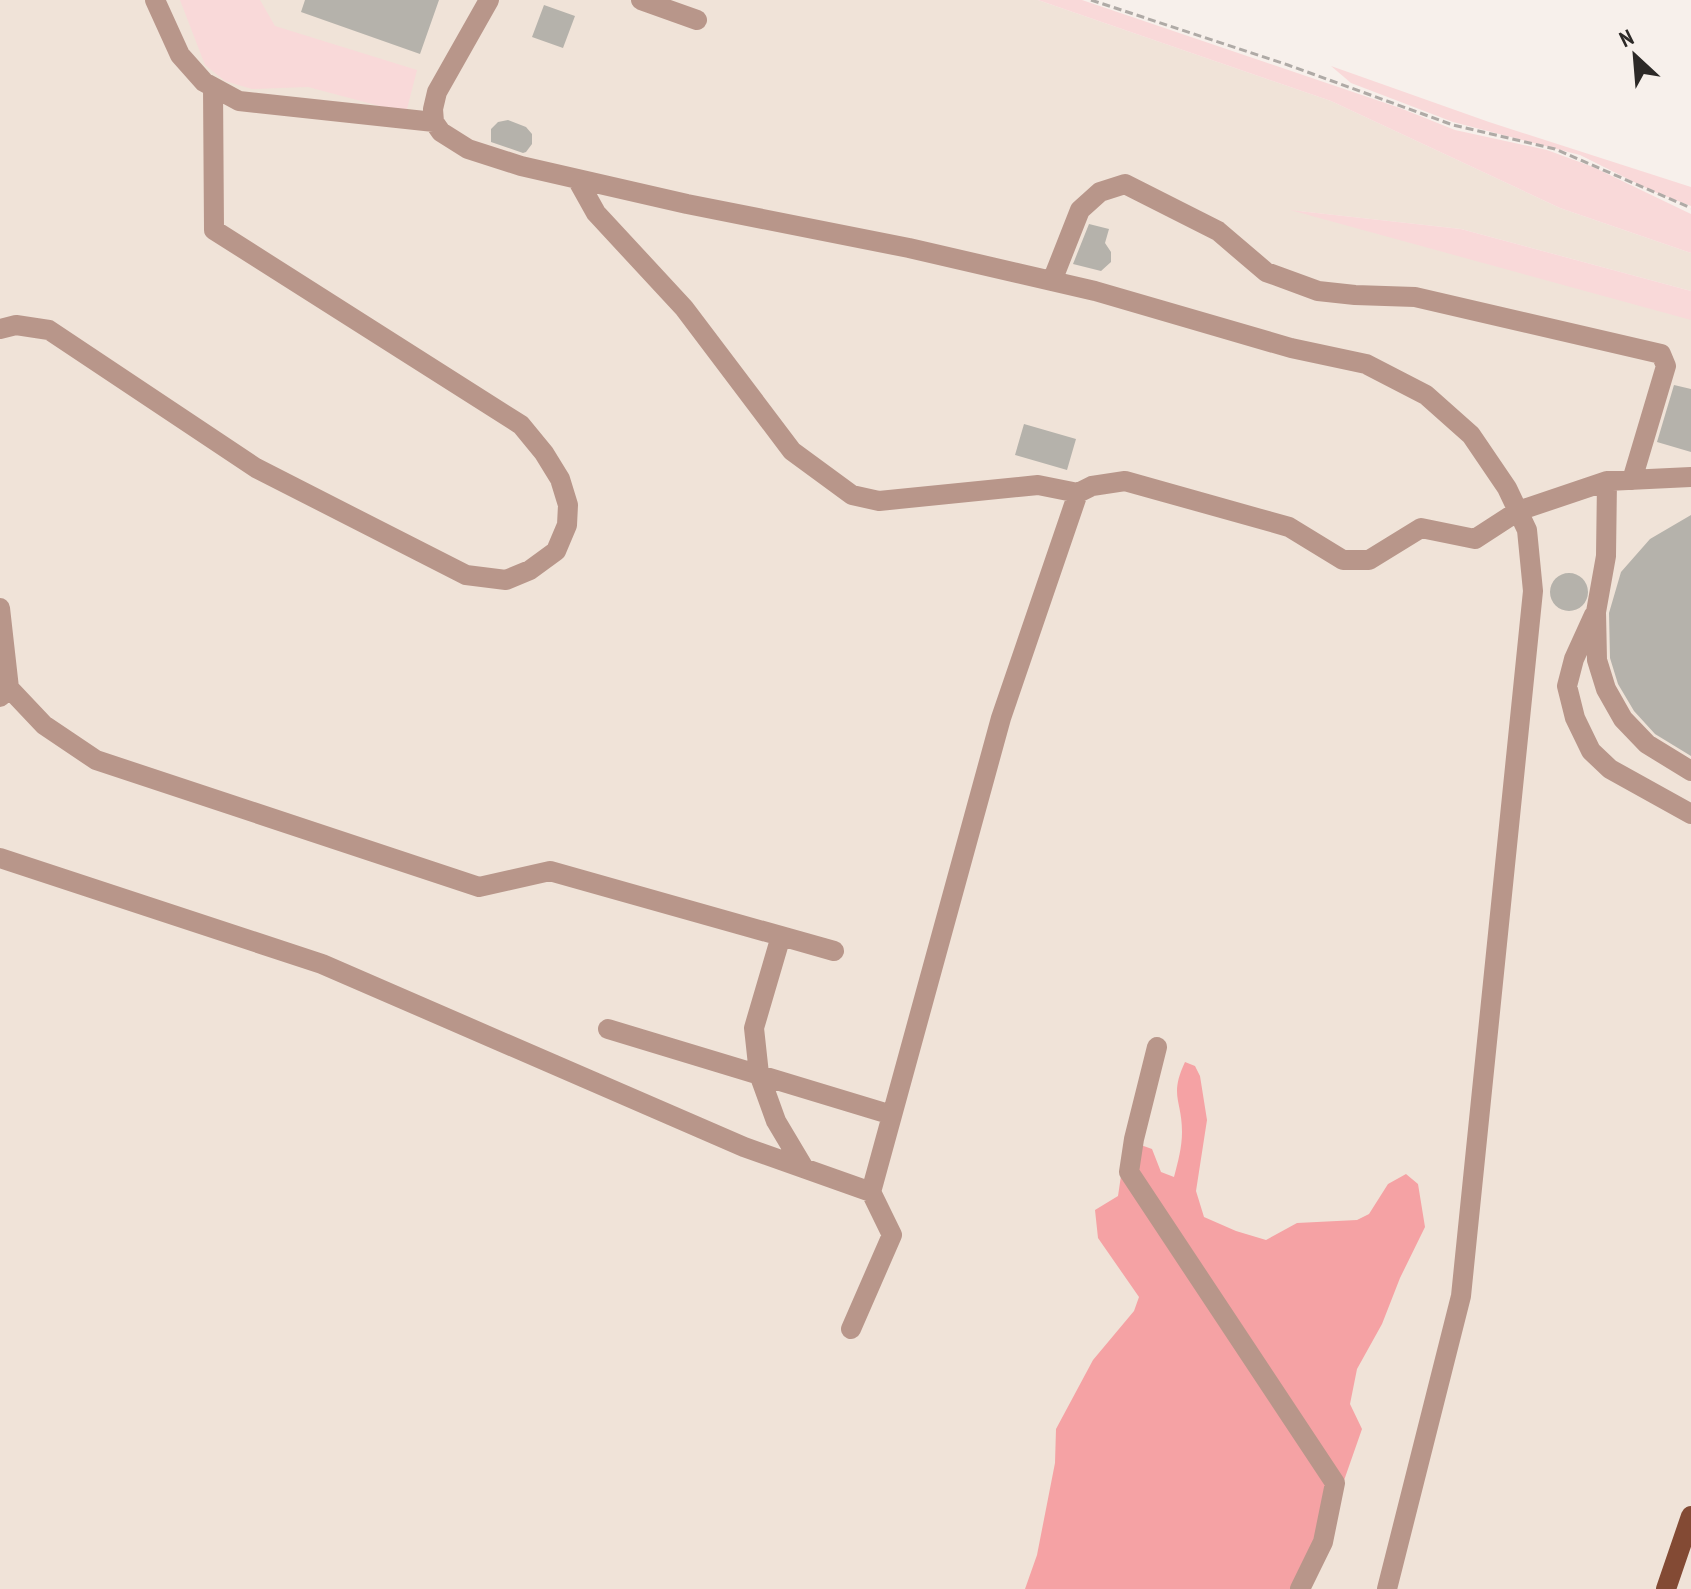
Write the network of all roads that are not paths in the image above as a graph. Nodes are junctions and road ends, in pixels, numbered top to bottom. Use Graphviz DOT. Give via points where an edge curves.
graph roads {
  1 [pos="155,0"];
  2 [pos="489,0"];
  3 [pos="641,0"];
  4 [pos="697,20"];
  5 [pos="213,87"];
  6 [pos="434,122"];
  7 [pos="577,179"];
  8 [pos="1052,281"];
  9 [pos="0,329"];
  10 [pos="1691,477"];
  11 [pos="1632,480"];
  12 [pos="1607,481"];
  13 [pos="1078,493"];
  14 [pos="1518,511"];
  15 [pos="0,608"];
  16 [pos="1596,612"];
  17 [pos="4,693"];
  18 [pos="1691,771"];
  19 [pos="1691,814"];
  20 [pos="0,858"];
  21 [pos="781,936"];
  22 [pos="834,951"];
  23 [pos="608,1029"];
  24 [pos="1157,1047"];
  25 [pos="759,1074"];
  26 [pos="892,1115"];
  27 [pos="804,1168"];
  28 [pos="871,1192"];
  29 [pos="851,1329"];
  30 [pos="1691,1516"];
  31 [pos="1300,1589"];
  32 [pos="1387,1589"];
  33 [pos="1666,1589"];
  1 -- 5 [label="lane" via="180,55"];
  2 -- 6 [label="lane" via="437,92"];
  3 -- 4 [label="lane"];
  5 -- 6 [label="lane" via="239,101"];
  5 -- 9 [label="lane" via="214,230 521,425 560,479 568,505 567,525 556,551 506,580 466,575 256,468 49,330 16,325"];
  6 -- 7 [label="lane" via="468,149"];
  7 -- 8 [label="lane"];
  7 -- 13 [label="lane" via="596,213 684,308 792,451 852,495 879,501 1038,485"];
  8 -- 11 [label="lane" via="1080,210 1100,192 1125,184 1218,231 1266,272 1318,291 1415,297 1661,354 1666,366"];
  8 -- 14 [label="lane" via="1366,364 1426,395 1471,435"];
  10 -- 11 [label="lane"];
  11 -- 12 [label="lane"];
  12 -- 14 [label="lane"];
  12 -- 16 [label="lane" via="1606,556"];
  13 -- 14 [label="lane" via="1125,481 1289,527 1343,560 1369,560 1421,528 1475,539"];
  13 -- 26 [label="lane" via="1001,718"];
  14 -- 32 [label="lane" via="1527,530 1533,591 1461,1296"];
  15 -- 17 [label="lane"];
  16 -- 18 [label="lane" via="1597,660 1623,719 1647,744"];
  16 -- 19 [label="lane" via="1567,686 1575,718 1591,751 1610,769"];
  17 -- 21 [label="lane" via="96,760 479,887 550,871"];
  20 -- 27 [label="lane" via="322,964 744,1147"];
  21 -- 22 [label="lane"];
  21 -- 25 [label="lane" via="754,1028"];
  23 -- 25 [label="lane"];
  24 -- 31 [label="lane" via="1129,1172 1335,1483 1323,1542"];
  25 -- 26 [label="lane"];
  25 -- 27 [label="lane" via="776,1121"];
  26 -- 28 [label="lane"];
  27 -- 28 [label="lane"];
  28 -- 29 [label="lane" via="892,1235"];
  30 -- 33 [label="main road"];
}
